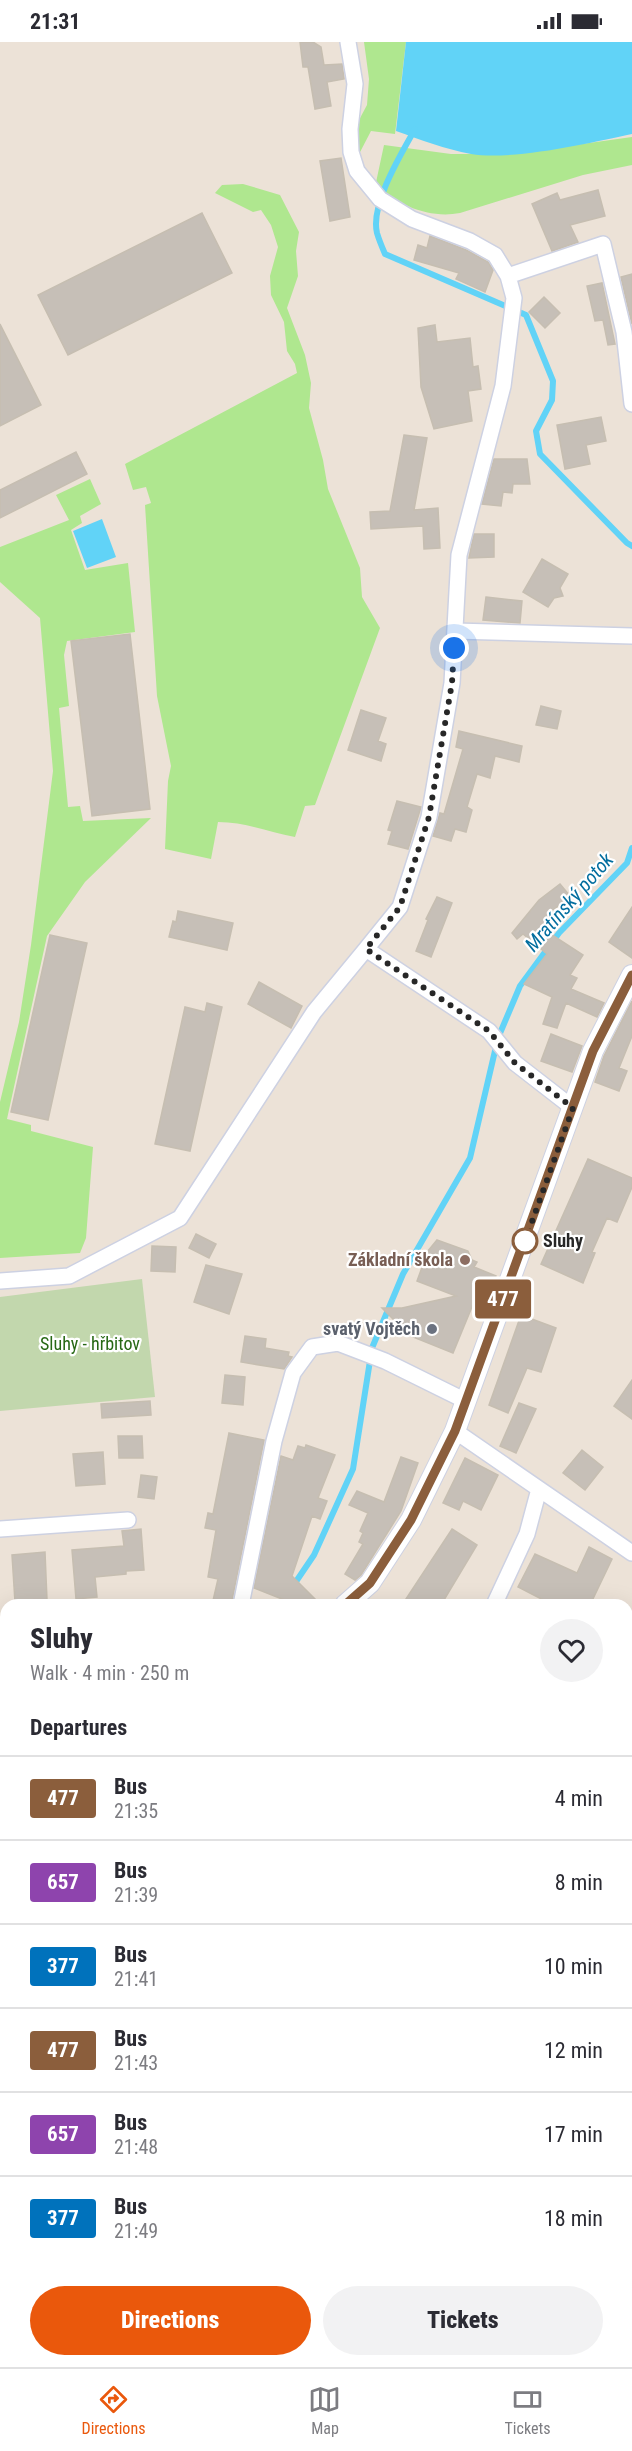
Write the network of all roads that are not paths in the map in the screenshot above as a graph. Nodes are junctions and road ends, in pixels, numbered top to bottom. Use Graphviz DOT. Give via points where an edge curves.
graph roads {
  1 [pos="348,42"];
  2 [pos="508,276"];
  3 [pos="632,404"];
  4 [pos="454,631"];
  5 [pos="632,636"];
  6 [pos="366,949"];
  7 [pos="632,975"];
  8 [pos="573,1108"];
  9 [pos="0,1281"];
  10 [pos="466,1401"];
  11 [pos="455,1431"];
  12 [pos="539,1489"];
  13 [pos="128,1520"];
  14 [pos="0,1529"];
  15 [pos="632,1553"];
  16 [pos="242,1599"];
  17 [pos="352,1599"];
  18 [pos="497,1599"];
  1 -- 2 [label="street" via="355,84 351,152 357,171 381,199 411,219 471,241 495,255"];
  2 -- 3 [label="street" via="603,244 624,332"];
  2 -- 4 [label="street" via="514,298 503,386 459,555"];
  4 -- 5 [label="street"];
  4 -- 6 [label="street" via="452,683 429,817 400,907"];
  6 -- 8 [label="street" via="489,1031 515,1063"];
  6 -- 9 [label="street" via="314,1012 180,1218 69,1276"];
  7 -- 8 [label="street" via="593,1051"];
  8 -- 10 [label="street"];
  10 -- 11 [label="street"];
  10 -- 16 [label="street" via="385,1361 338,1343 312,1347 293,1373 274,1441"];
  11 -- 12 [label="street"];
  11 -- 17 [label="street" via="411,1520 370,1583"];
  12 -- 15 [label="street"];
  12 -- 18 [label="street" via="527,1534"];
  13 -- 14 [label="street"];
}
